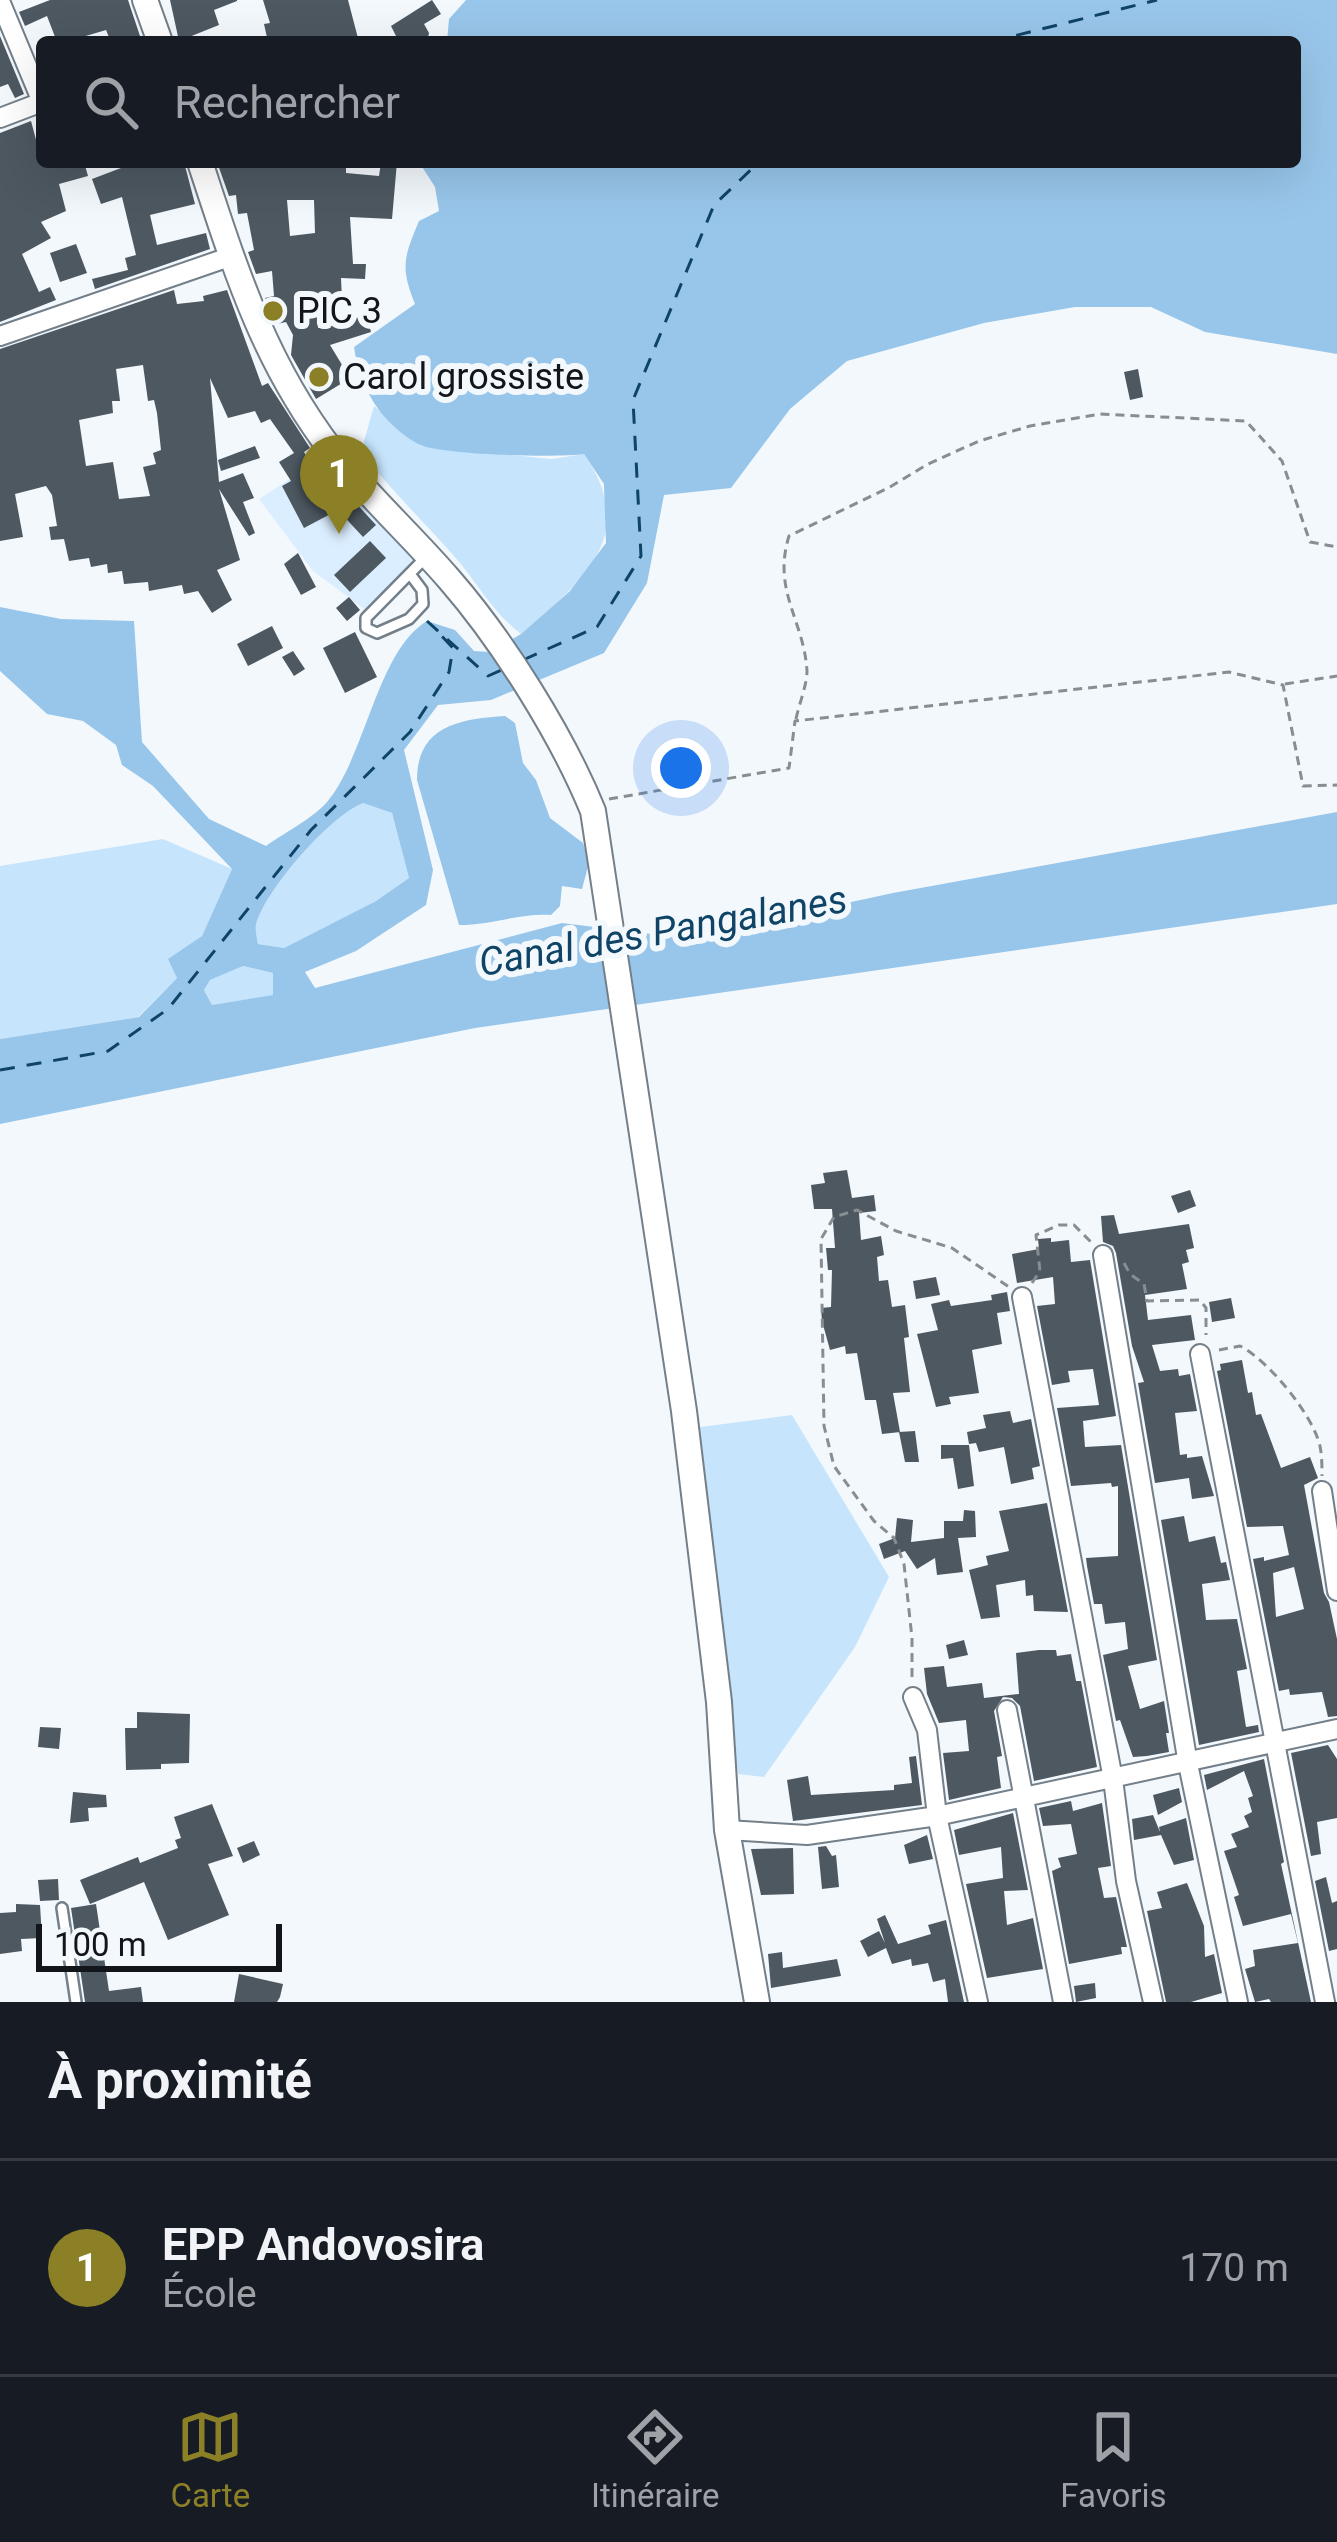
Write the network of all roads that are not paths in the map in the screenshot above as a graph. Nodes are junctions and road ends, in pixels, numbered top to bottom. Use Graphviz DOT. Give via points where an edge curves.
graph roads {
  1 [pos="24,0"];
  2 [pos="145,0"];
  3 [pos="1,6"];
  4 [pos="158,36"];
  5 [pos="36,88"];
  6 [pos="36,104"];
  7 [pos="0,118"];
  8 [pos="202,168"];
  9 [pos="232,256"];
  10 [pos="0,336"];
  11 [pos="419,565"];
  12 [pos="1103,1255"];
  13 [pos="1022,1297"];
  14 [pos="1200,1354"];
  15 [pos="1322,1491"];
  16 [pos="1337,1591"];
  17 [pos="914,1697"];
  18 [pos="1007,1710"];
  19 [pos="1337,1729"];
  20 [pos="1274,1745"];
  21 [pos="1188,1764"];
  22 [pos="1113,1779"];
  23 [pos="1024,1797"];
  24 [pos="937,1816"];
  25 [pos="727,1831"];
  26 [pos="62,1908"];
  27 [pos="76,2002"];
  28 [pos="757,2002"];
  29 [pos="978,2002"];
  30 [pos="1063,2002"];
  31 [pos="1154,2002"];
  32 [pos="1238,2002"];
  33 [pos="1325,2002"];
  1 -- 3 [label="street"];
  2 -- 4 [label="street"];
  3 -- 5 [label="street"];
  6 -- 7 [label="street"];
  8 -- 9 [label="street"];
  9 -- 10 [label="street"];
  9 -- 11 [label="street" via="266,348 293,393"];
  11 -- 11 [label="lane" via="366,618 366,628 392,629 423,604"];
  11 -- 25 [label="street" via="493,634 576,769 592,811 684,1412"];
  12 -- 21 [label="street"];
  13 -- 22 [label="street"];
  14 -- 20 [label="street"];
  15 -- 16 [label="street"];
  17 -- 24 [label="street" via="927,1730"];
  18 -- 23 [label="street"];
  19 -- 20 [label="street"];
  20 -- 21 [label="street"];
  20 -- 33 [label="street"];
  21 -- 22 [label="street"];
  21 -- 32 [label="street"];
  22 -- 23 [label="street"];
  22 -- 31 [label="street"];
  23 -- 24 [label="street"];
  23 -- 30 [label="street"];
  24 -- 25 [label="street" via="807,1835"];
  24 -- 29 [label="street"];
  25 -- 28 [label="street"];
  26 -- 27 [label="lane"];
}
